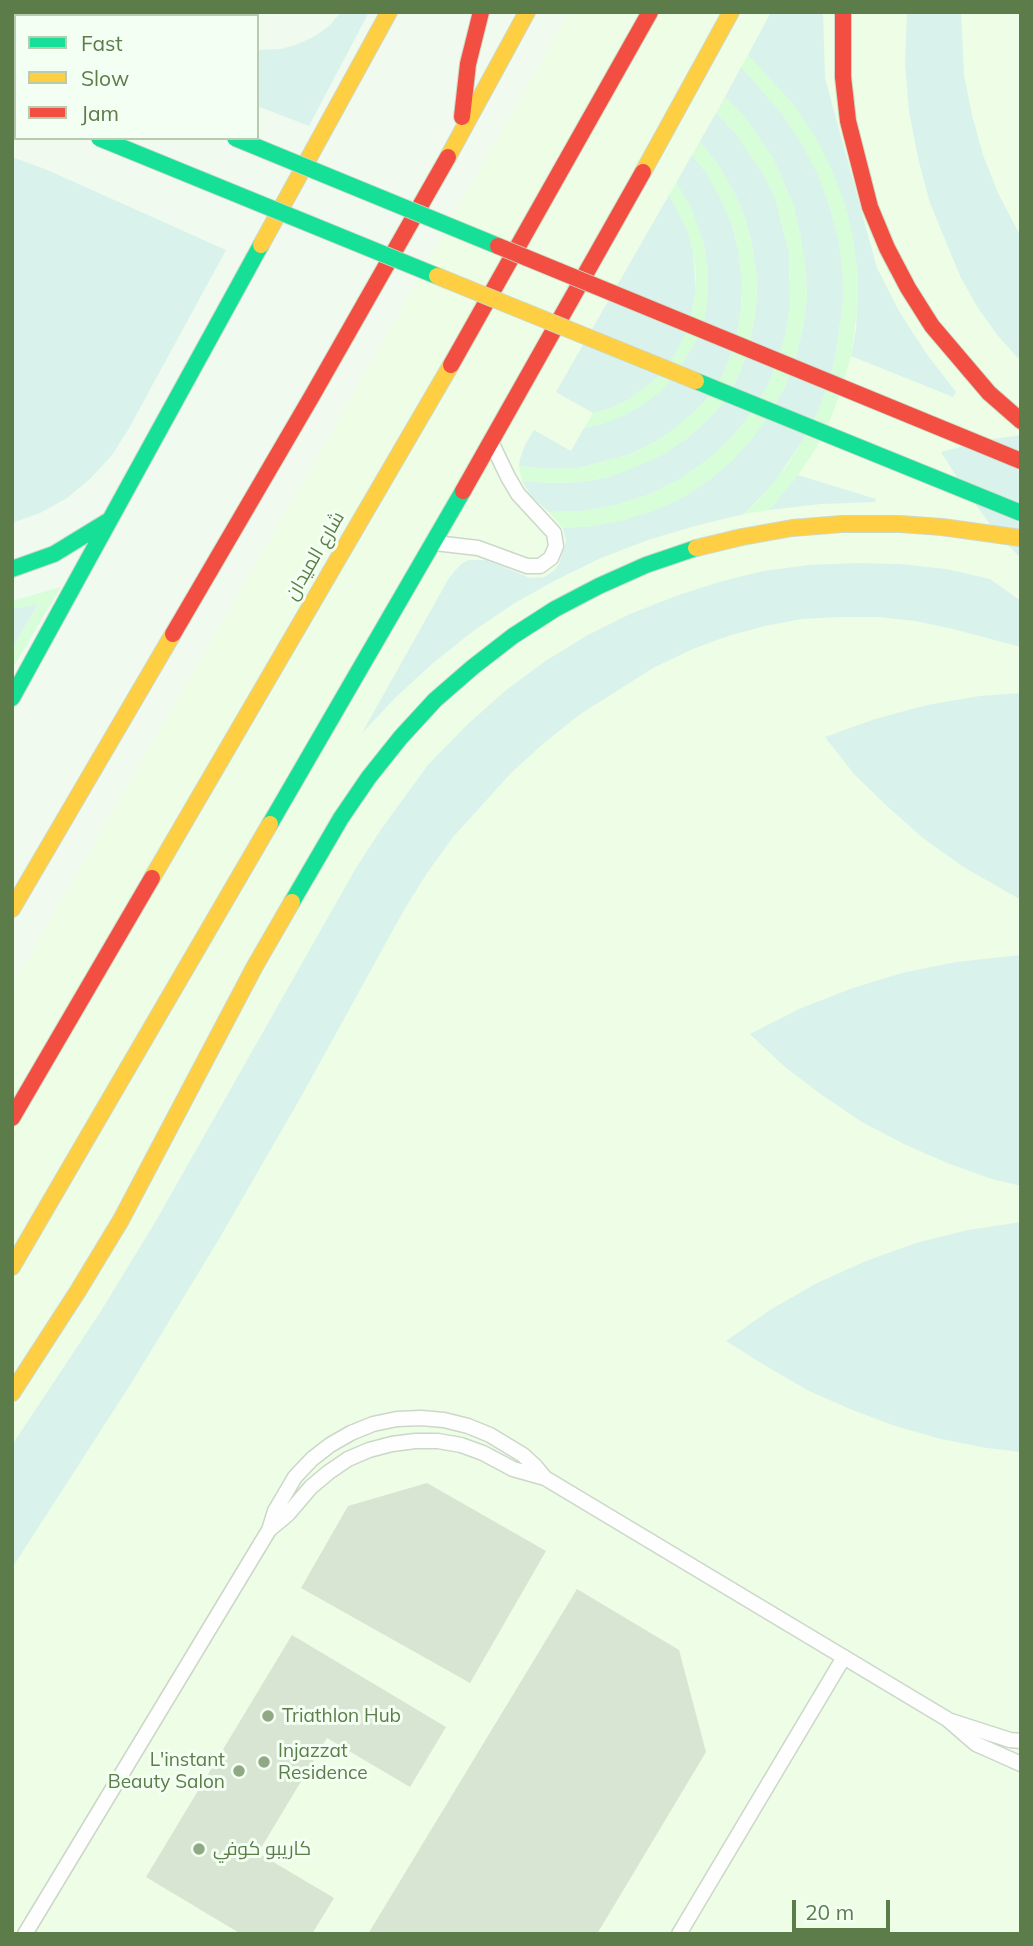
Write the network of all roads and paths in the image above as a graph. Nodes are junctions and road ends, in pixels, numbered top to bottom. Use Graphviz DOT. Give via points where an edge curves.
graph roads {
  1 [pos="389,12"];
  2 [pos="481,12"];
  3 [pos="527,12"];
  4 [pos="650,12"];
  5 [pos="731,12"];
  6 [pos="844,12"];
  7 [pos="459,137"];
  8 [pos="104,140"];
  9 [pos="240,140"];
  10 [pos="1021,421"];
  11 [pos="491,441"];
  12 [pos="1021,461"];
  13 [pos="1021,513"];
  14 [pos="109,520"];
  15 [pos="1021,538"];
  16 [pos="433,543"];
  17 [pos="12,569"];
  18 [pos="12,698"];
  19 [pos="12,909"];
  20 [pos="12,1118"];
  21 [pos="12,1267"];
  22 [pos="12,1393"];
  23 [pos="545,1478"];
  24 [pos="269,1530"];
  25 [pos="844,1657"];
  26 [pos="947,1719"];
  27 [pos="1021,1741"];
  28 [pos="1021,1764"];
  29 [pos="25,1934"];
  30 [pos="679,1934"];
  1 -- 14 [label="main road"];
  2 -- 7 [label="main road" via="468,64"];
  3 -- 7 [label="main road"];
  4 -- 20 [label="main road, شارع الميدان" via="469,334"];
  5 -- 11 [label="main road"];
  6 -- 10 [label="main road" via="848,121 864,186 887,248 932,326 989,393"];
  7 -- 19 [label="main road"];
  8 -- 13 [label="main road, bridge"];
  9 -- 12 [label="main road, bridge"];
  11 -- 16 [label="main road"];
  11 -- 16 [label="lane" via="519,494 554,533 556,546 551,558 540,566 527,566 478,548"];
  14 -- 17 [label="main road" via="54,554"];
  14 -- 18 [label="main road"];
  15 -- 22 [label="main road" via="900,524 792,528 742,537 646,565 599,586 555,609 473,667 401,737 341,818 256,966 121,1220"];
  16 -- 21 [label="main road"];
  23 -- 24 [label="lane" via="461,1445 438,1441 392,1444 348,1459 329,1472"];
  23 -- 24 [label="lane" via="523,1455 468,1426 444,1420 397,1419 351,1433 312,1459 284,1494"];
  23 -- 25 [label="lane"];
  24 -- 29 [label="lane"];
  25 -- 26 [label="lane"];
  25 -- 30 [label="lane"];
  26 -- 27 [label="lane"];
  26 -- 28 [label="lane" via="976,1744"];
}
